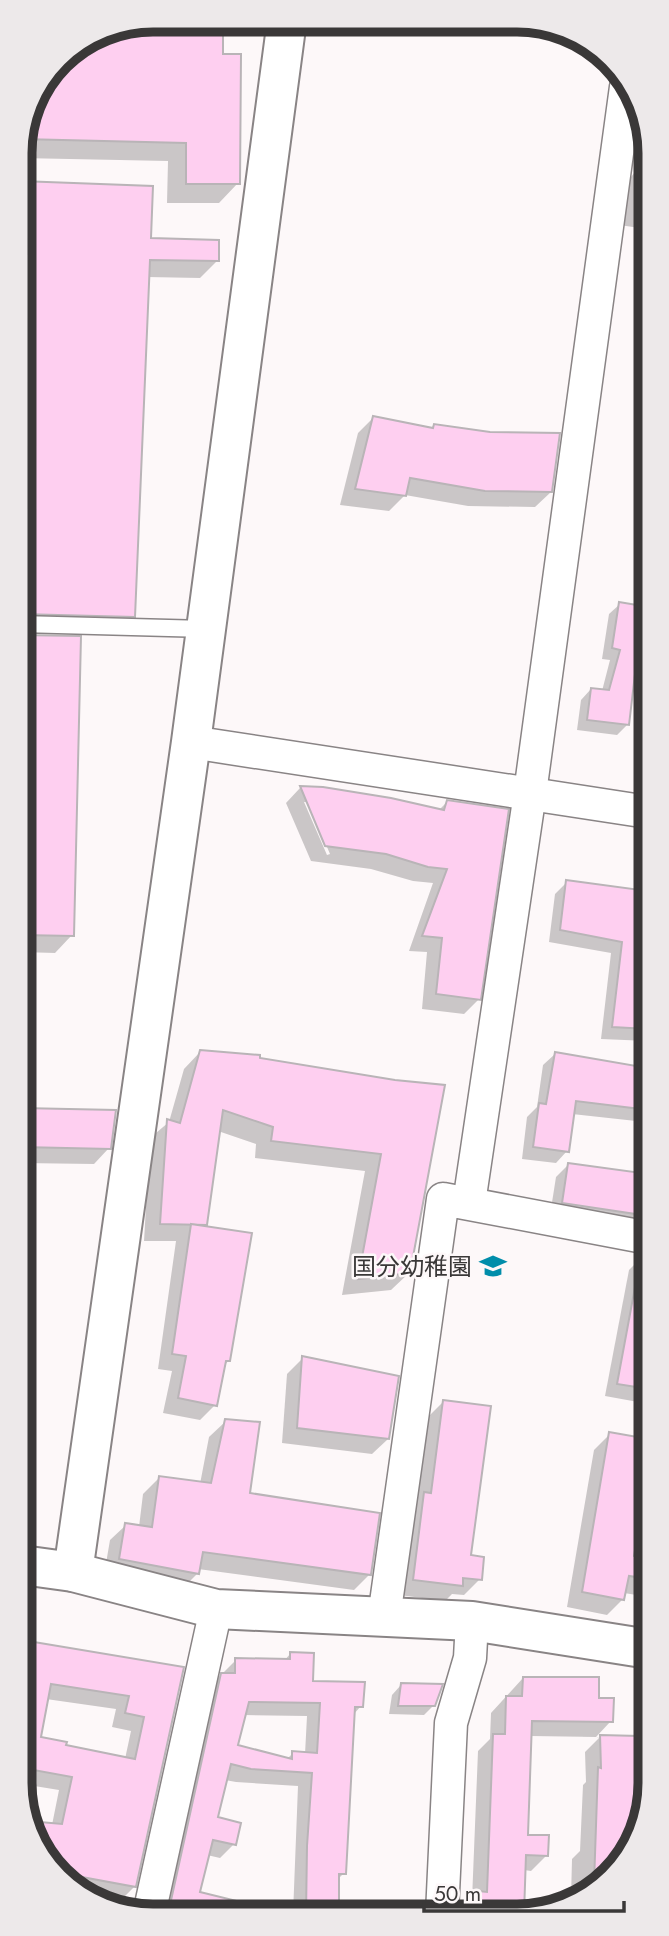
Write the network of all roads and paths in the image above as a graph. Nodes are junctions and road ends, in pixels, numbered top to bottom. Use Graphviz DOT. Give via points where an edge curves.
graph roads {
  1 [pos="285,32"];
  2 [pos="624,98"];
  3 [pos="32,624"];
  4 [pos="206,629"];
  5 [pos="191,742"];
  6 [pos="530,793"];
  7 [pos="638,810"];
  8 [pos="469,1203"];
  9 [pos="637,1236"];
  10 [pos="32,1566"];
  11 [pos="73,1572"];
  12 [pos="216,1609"];
  13 [pos="384,1617"];
  14 [pos="472,1621"];
  15 [pos="637,1647"];
  16 [pos="151,1904"];
  17 [pos="442,1904"];
  1 -- 4 [label="street"];
  2 -- 6 [label="street"];
  3 -- 4 [label="lane"];
  4 -- 5 [label="street"];
  5 -- 6 [label="street"];
  5 -- 11 [label="street"];
  6 -- 7 [label="street"];
  6 -- 8 [label="street"];
  8 -- 9 [label="street"];
  8 -- 13 [label="street" via="443,1199"];
  10 -- 11 [label="street"];
  11 -- 12 [label="street"];
  12 -- 13 [label="street"];
  12 -- 16 [label="street"];
  13 -- 14 [label="street"];
  14 -- 15 [label="street"];
  14 -- 17 [label="street" via="471,1658 451,1723"];
}
